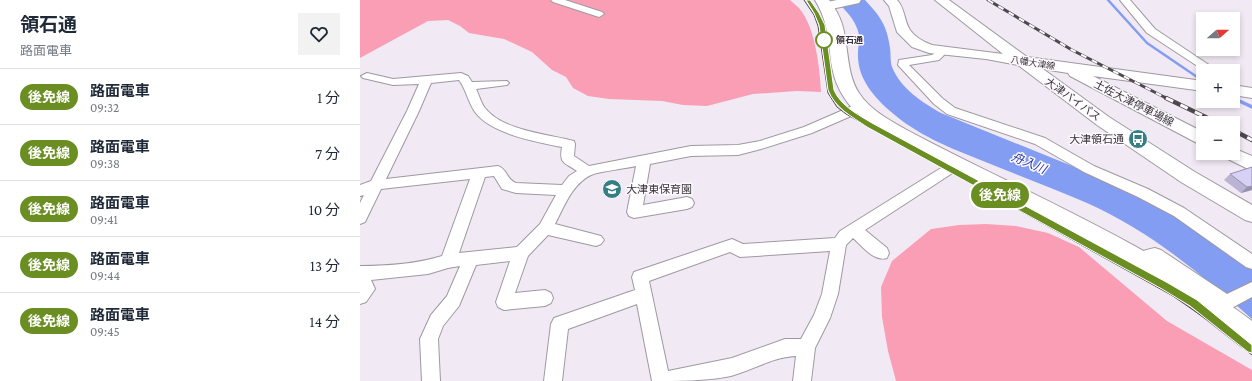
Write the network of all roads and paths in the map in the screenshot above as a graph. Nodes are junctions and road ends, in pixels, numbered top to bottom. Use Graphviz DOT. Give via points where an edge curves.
graph roads {
  1 [pos="556,0"];
  2 [pos="855,0"];
  3 [pos="890,0"];
  4 [pos="941,0"];
  5 [pos="1125,0"];
  6 [pos="829,3"];
  7 [pos="599,14"];
  8 [pos="940,50"];
  9 [pos="1022,61"];
  10 [pos="1201,64"];
  11 [pos="1065,68"];
  12 [pos="367,76"];
  13 [pos="427,80"];
  14 [pos="503,83"];
  15 [pos="1196,85"];
  16 [pos="468,86"];
  17 [pos="861,108"];
  18 [pos="1196,135"];
  19 [pos="1040,141"];
  20 [pos="1240,158"];
  21 [pos="644,160"];
  22 [pos="953,163"];
  23 [pos="1252,164"];
  24 [pos="1096,165"];
  25 [pos="587,171"];
  26 [pos="479,174"];
  27 [pos="375,185"];
  28 [pos="566,190"];
  29 [pos="360,191"];
  30 [pos="687,203"];
  31 [pos="1252,214"];
  32 [pos="360,218"];
  33 [pos="545,228"];
  34 [pos="854,230"];
  35 [pos="596,240"];
  36 [pos="839,244"];
  37 [pos="521,253"];
  38 [pos="881,253"];
  39 [pos="471,258"];
  40 [pos="448,261"];
  41 [pos="1139,261"];
  42 [pos="1252,262"];
  43 [pos="360,272"];
  44 [pos="1252,289"];
  45 [pos="644,294"];
  46 [pos="360,297"];
  47 [pos="545,298"];
  48 [pos="1252,338"];
  49 [pos="806,347"];
  50 [pos="431,381"];
  51 [pos="553,381"];
  52 [pos="661,381"];
  53 [pos="667,381"];
  54 [pos="802,381"];
  1 -- 7 [label="street"];
  2 -- 6 [label="main road"];
  3 -- 8 [label="main road, 八幡大津線" via="895,4 904,32 909,38 929,49"];
  4 -- 9 [label="main road, 大津バイパス"];
  5 -- 10 [label="street" via="1151,31"];
  6 -- 17 [label="highway" via="844,84"];
  8 -- 9 [label="main road, 八幡大津線"];
  8 -- 19 [label="street" via="940,54 935,58 903,62 903,65 938,101 951,110"];
  9 -- 11 [label="main road, 八幡大津線"];
  9 -- 31 [label="main road, 大津バイパス" via="1109,125 1188,177"];
  11 -- 15 [label="main road, 八幡大津線"];
  11 -- 18 [label="main road, 土佐大津停車場線"];
  12 -- 13 [label="street" via="393,82"];
  13 -- 16 [label="street" via="461,76 465,78"];
  13 -- 27 [label="street"];
  14 -- 16 [label="street"];
  16 -- 25 [label="street" via="481,112 486,116 503,126 569,144 567,158"];
  17 -- 21 [label="street" via="808,130 762,145 738,150 691,151"];
  17 -- 22 [label="highway" via="882,124"];
  19 -- 24 [label="street"];
  19 -- 42 [label="street" via="1089,169 1179,212"];
  20 -- 23 [label="main road"];
  21 -- 25 [label="street"];
  21 -- 30 [label="street" via="634,212"];
  22 -- 34 [label="street" via="946,171"];
  22 -- 41 [label="highway"];
  25 -- 28 [label="street" via="574,180"];
  26 -- 27 [label="street"];
  26 -- 28 [label="street" via="498,172 507,185 516,188"];
  26 -- 40 [label="street"];
  27 -- 29 [label="street"];
  27 -- 32 [label="street"];
  28 -- 33 [label="street"];
  33 -- 35 [label="street"];
  33 -- 37 [label="street"];
  34 -- 36 [label="street" via="845,235"];
  34 -- 38 [label="street"];
  36 -- 45 [label="street" via="740,251 732,245 640,277"];
  36 -- 49 [label="street" via="830,294"];
  37 -- 39 [label="street"];
  37 -- 47 [label="street" via="504,302"];
  39 -- 40 [label="street"];
  39 -- 50 [label="street" via="453,301 438,321 429,339"];
  40 -- 43 [label="street" via="428,267 379,273"];
  41 -- 44 [label="street" via="1155,255 1226,303"];
  41 -- 48 [label="highway" via="1189,291"];
  43 -- 46 [label="street" via="368,289"];
  45 -- 51 [label="street" via="560,324"];
  45 -- 52 [label="street"];
  49 -- 53 [label="street" via="785,348 732,368"];
  49 -- 54 [label="street"];
}
